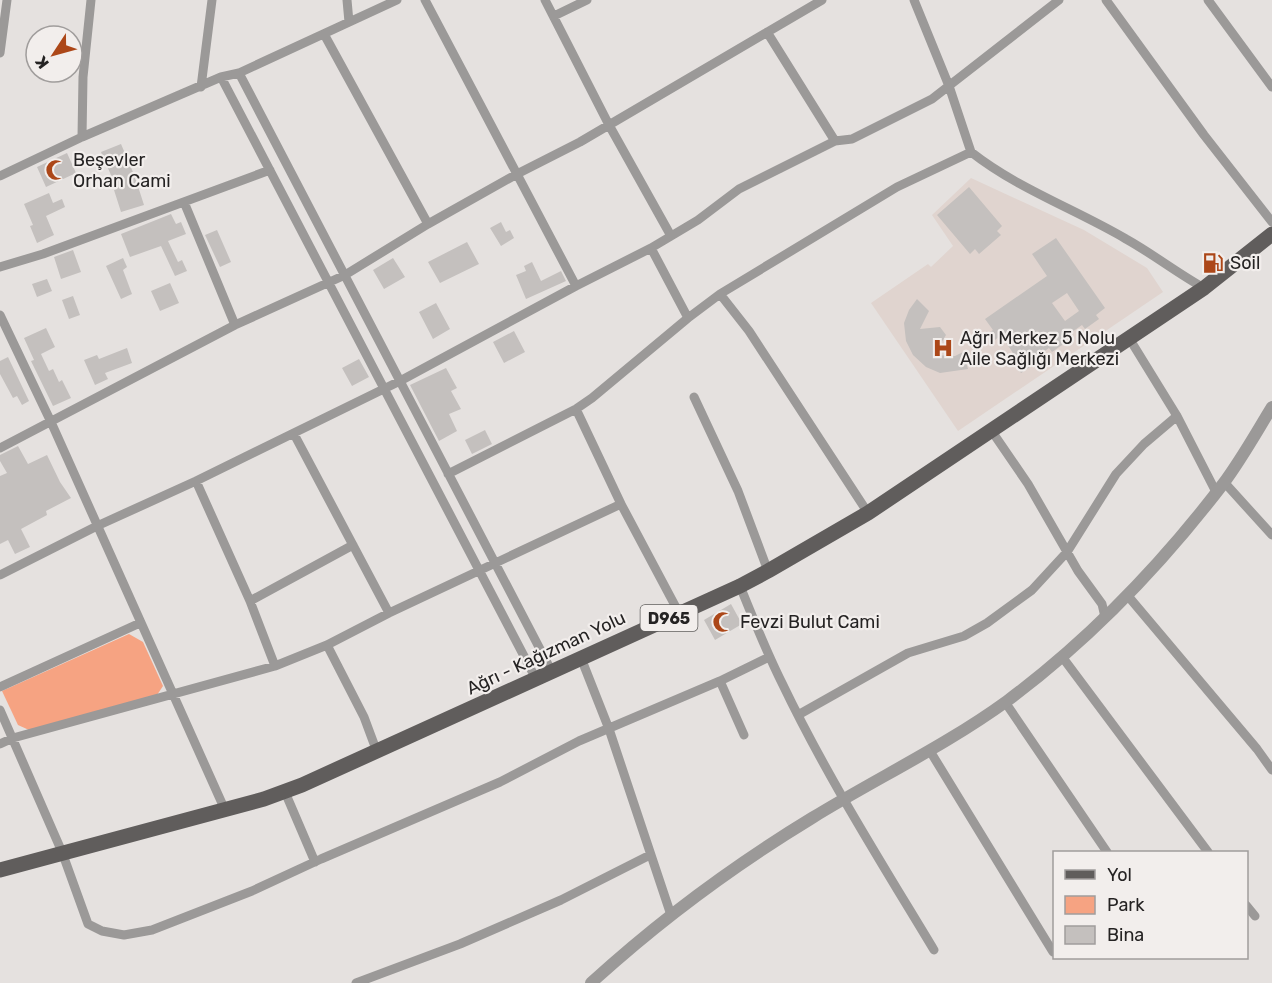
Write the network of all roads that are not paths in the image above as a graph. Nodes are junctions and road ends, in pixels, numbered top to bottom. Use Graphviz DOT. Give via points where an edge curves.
graph roads {
  1 [pos="7,0"];
  2 [pos="91,0"];
  3 [pos="212,0"];
  4 [pos="347,0"];
  5 [pos="397,0"];
  6 [pos="425,0"];
  7 [pos="545,0"];
  8 [pos="587,0"];
  9 [pos="822,0"];
  10 [pos="914,0"];
  11 [pos="1059,0"];
  12 [pos="1106,0"];
  13 [pos="1208,0"];
  14 [pos="554,16"];
  15 [pos="349,22"];
  16 [pos="767,32"];
  17 [pos="324,34"];
  18 [pos="0,53"];
  19 [pos="239,73"];
  20 [pos="221,77"];
  21 [pos="949,86"];
  22 [pos="201,87"];
  23 [pos="1272,87"];
  24 [pos="609,125"];
  25 [pos="82,137"];
  26 [pos="835,141"];
  27 [pos="971,152"];
  28 [pos="270,170"];
  29 [pos="516,174"];
  30 [pos="0,176"];
  31 [pos="184,202"];
  32 [pos="1272,222"];
  33 [pos="428,224"];
  34 [pos="1272,234"];
  35 [pos="671,236"];
  36 [pos="651,248"];
  37 [pos="0,267"];
  38 [pos="345,274"];
  39 [pos="329,283"];
  40 [pos="576,286"];
  41 [pos="1204,288"];
  42 [pos="720,294"];
  43 [pos="0,315"];
  44 [pos="688,318"];
  45 [pos="235,325"];
  46 [pos="1129,338"];
  47 [pos="400,381"];
  48 [pos="384,389"];
  49 [pos="694,397"];
  50 [pos="1272,407"];
  51 [pos="576,409"];
  52 [pos="1177,416"];
  53 [pos="51,422"];
  54 [pos="992,430"];
  55 [pos="294,434"];
  56 [pos="0,448"];
  57 [pos="448,474"];
  58 [pos="196,481"];
  59 [pos="1224,482"];
  60 [pos="1216,492"];
  61 [pos="621,504"];
  62 [pos="868,513"];
  63 [pos="96,526"];
  64 [pos="1272,535"];
  65 [pos="353,545"];
  66 [pos="1067,552"];
  67 [pos="495,564"];
  68 [pos="479,571"];
  69 [pos="768,571"];
  70 [pos="0,575"];
  71 [pos="740,586"];
  72 [pos="1128,596"];
  73 [pos="250,601"];
  74 [pos="389,613"];
  75 [pos="679,614"];
  76 [pos="1105,617"];
  77 [pos="140,623"];
  78 [pos="327,645"];
  79 [pos="769,657"];
  80 [pos="581,658"];
  81 [pos="1063,658"];
  82 [pos="275,666"];
  83 [pos="552,672"];
  84 [pos="536,679"];
  85 [pos="720,681"];
  86 [pos="0,687"];
  87 [pos="173,696"];
  88 [pos="1005,702"];
  89 [pos="0,710"];
  90 [pos="798,715"];
  91 [pos="609,729"];
  92 [pos="744,735"];
  93 [pos="13,738"];
  94 [pos="0,744"];
  95 [pos="930,751"];
  96 [pos="376,752"];
  97 [pos="1272,770"];
  98 [pos="285,792"];
  99 [pos="843,800"];
  100 [pos="225,810"];
  101 [pos="1106,851"];
  102 [pos="1207,851"];
  103 [pos="62,852"];
  104 [pos="650,855"];
  105 [pos="315,862"];
  106 [pos="0,870"];
  107 [pos="1248,907"];
  108 [pos="671,915"];
  109 [pos="1255,916"];
  110 [pos="934,950"];
  111 [pos="1053,952"];
  112 [pos="356,983"];
  113 [pos="591,983"];
  1 -- 18 [label="street"];
  2 -- 25 [label="street"];
  3 -- 22 [label="street"];
  4 -- 15 [label="street"];
  5 -- 15 [label="street"];
  6 -- 29 [label="street"];
  7 -- 14 [label="street"];
  8 -- 14 [label="street"];
  9 -- 16 [label="street"];
  10 -- 21 [label="street"];
  11 -- 21 [label="street"];
  12 -- 32 [label="street"];
  13 -- 23 [label="street"];
  14 -- 24 [label="street"];
  15 -- 17 [label="street"];
  16 -- 24 [label="street"];
  16 -- 26 [label="street"];
  17 -- 19 [label="street"];
  17 -- 33 [label="street"];
  19 -- 20 [label="street"];
  19 -- 38 [label="street"];
  20 -- 22 [label="street"];
  20 -- 28 [label="street"];
  21 -- 26 [label="street" via="932,99 852,139"];
  21 -- 27 [label="street"];
  22 -- 25 [label="street"];
  24 -- 29 [label="street"];
  24 -- 35 [label="street"];
  25 -- 30 [label="street"];
  26 -- 35 [label="street" via="739,189"];
  27 -- 41 [label="street" via="993,169 1127,239"];
  27 -- 42 [label="street" via="897,187"];
  28 -- 31 [label="street"];
  28 -- 39 [label="street"];
  29 -- 33 [label="street"];
  29 -- 40 [label="street"];
  31 -- 37 [label="street"];
  31 -- 45 [label="street"];
  33 -- 38 [label="street"];
  34 -- 41 [label="main road, Ağrı - Kağızman Yolu / D965"];
  35 -- 36 [label="street"];
  36 -- 40 [label="street"];
  36 -- 44 [label="street"];
  38 -- 39 [label="street"];
  38 -- 47 [label="street"];
  39 -- 45 [label="street"];
  39 -- 48 [label="street"];
  40 -- 47 [label="street"];
  41 -- 46 [label="main road, Ağrı - Kağızman Yolu / D965"];
  42 -- 44 [label="street"];
  42 -- 62 [label="street" via="749,331"];
  43 -- 53 [label="street"];
  44 -- 51 [label="street"];
  45 -- 53 [label="street"];
  46 -- 52 [label="street"];
  46 -- 54 [label="main road, Ağrı - Kağızman Yolu / D965"];
  47 -- 48 [label="street"];
  47 -- 57 [label="street"];
  48 -- 55 [label="street"];
  48 -- 68 [label="street"];
  49 -- 69 [label="street" via="738,491"];
  50 -- 59 [label="street"];
  51 -- 57 [label="street"];
  51 -- 61 [label="street"];
  52 -- 60 [label="street"];
  52 -- 66 [label="street" via="1116,474"];
  53 -- 56 [label="street"];
  53 -- 63 [label="street"];
  54 -- 62 [label="main road, Ağrı - Kağızman Yolu / D965"];
  54 -- 66 [label="street"];
  55 -- 58 [label="street"];
  55 -- 65 [label="street"];
  57 -- 67 [label="street"];
  58 -- 63 [label="street"];
  58 -- 73 [label="street"];
  59 -- 60 [label="street"];
  59 -- 64 [label="street"];
  60 -- 72 [label="street"];
  61 -- 67 [label="street"];
  61 -- 75 [label="street"];
  62 -- 69 [label="main road, Ağrı - Kağızman Yolu / D965"];
  63 -- 70 [label="street"];
  63 -- 77 [label="street"];
  65 -- 73 [label="street"];
  65 -- 74 [label="street"];
  66 -- 76 [label="street" via="1102,604"];
  66 -- 90 [label="street" via="1032,590 987,623 964,636 908,653"];
  67 -- 68 [label="street"];
  67 -- 83 [label="street"];
  68 -- 74 [label="street"];
  68 -- 84 [label="street"];
  69 -- 71 [label="main road, Ağrı - Kağızman Yolu / D965"];
  71 -- 75 [label="main road, Ağrı - Kağızman Yolu / D965"];
  71 -- 79 [label="street"];
  72 -- 76 [label="street"];
  72 -- 97 [label="street"];
  73 -- 82 [label="street"];
  74 -- 78 [label="street"];
  75 -- 80 [label="main road, Ağrı - Kağızman Yolu / D965"];
  76 -- 81 [label="street"];
  77 -- 86 [label="street"];
  77 -- 87 [label="street"];
  78 -- 82 [label="street"];
  78 -- 96 [label="street" via="364,717"];
  79 -- 85 [label="street"];
  79 -- 90 [label="street"];
  80 -- 83 [label="main road, Ağrı - Kağızman Yolu / D965"];
  80 -- 91 [label="street"];
  81 -- 88 [label="street"];
  81 -- 102 [label="street"];
  82 -- 87 [label="street"];
  83 -- 84 [label="main road, Ağrı - Kağızman Yolu / D965"];
  84 -- 96 [label="main road, Ağrı - Kağızman Yolu / D965"];
  85 -- 91 [label="street"];
  85 -- 92 [label="street"];
  87 -- 93 [label="street"];
  87 -- 100 [label="street"];
  88 -- 95 [label="street"];
  88 -- 101 [label="street"];
  89 -- 93 [label="street"];
  90 -- 99 [label="street"];
  91 -- 104 [label="street"];
  91 -- 105 [label="street" via="500,782"];
  93 -- 94 [label="street"];
  93 -- 103 [label="street"];
  95 -- 99 [label="street"];
  95 -- 111 [label="street"];
  96 -- 98 [label="main road, Ağrı - Kağızman Yolu / D965"];
  98 -- 100 [label="main road, Ağrı - Kağızman Yolu / D965"];
  98 -- 105 [label="street"];
  99 -- 108 [label="street" via="726,874"];
  99 -- 110 [label="street"];
  100 -- 103 [label="main road, Ağrı - Kağızman Yolu / D965"];
  103 -- 105 [label="street" via="88,924 124,935 152,930"];
  103 -- 106 [label="main road, Ağrı - Kağızman Yolu / D965"];
  104 -- 108 [label="street"];
  104 -- 112 [label="street" via="552,904"];
  107 -- 109 [label="street"];
  108 -- 113 [label="street"];
}
